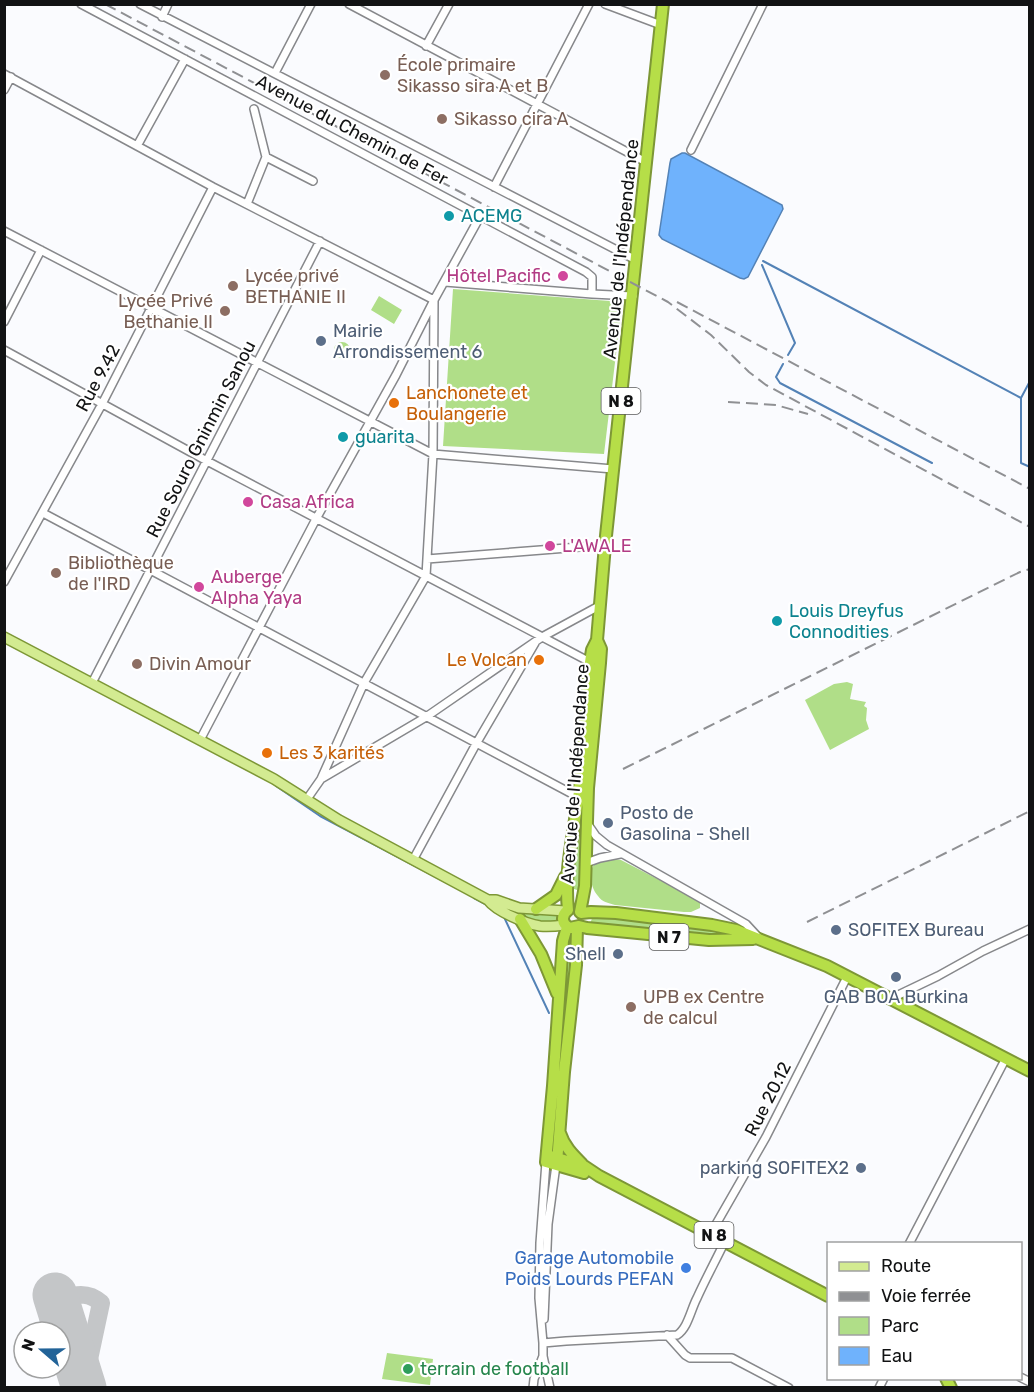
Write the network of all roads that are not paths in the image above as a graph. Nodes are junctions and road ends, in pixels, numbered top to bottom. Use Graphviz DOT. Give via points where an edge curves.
graph roads {
  1 [pos="81,4"];
  2 [pos="140,4"];
  3 [pos="168,4"];
  4 [pos="311,4"];
  5 [pos="349,4"];
  6 [pos="449,4"];
  7 [pos="589,4"];
  8 [pos="604,4"];
  9 [pos="663,4"];
  10 [pos="764,4"];
  11 [pos="162,16"];
  12 [pos="661,25"];
  13 [pos="426,46"];
  14 [pos="185,59"];
  15 [pos="275,73"];
  16 [pos="8,75"];
  17 [pos="4,90"];
  18 [pos="537,105"];
  19 [pos="254,109"];
  20 [pos="137,146"];
  21 [pos="691,150"];
  22 [pos="266,157"];
  23 [pos="646,162"];
  24 [pos="313,181"];
  25 [pos="213,187"];
  26 [pos="494,187"];
  27 [pos="247,204"];
  28 [pos="477,222"];
  29 [pos="4,231"];
  30 [pos="320,241"];
  31 [pos="41,250"];
  32 [pos="636,260"];
  33 [pos="445,282"];
  34 [pos="592,294"];
  35 [pos="633,296"];
  36 [pos="434,300"];
  37 [pos="152,308"];
  38 [pos="4,322"];
  39 [pos="4,350"];
  40 [pos="258,362"];
  41 [pos="102,404"];
  42 [pos="370,421"];
  43 [pos="433,453"];
  44 [pos="207,461"];
  45 [pos="613,469"];
  46 [pos="43,513"];
  47 [pos="316,519"];
  48 [pos="605,545"];
  49 [pos="427,558"];
  50 [pos="150,570"];
  51 [pos="426,576"];
  52 [pos="4,582"];
  53 [pos="600,606"];
  54 [pos="259,628"];
  55 [pos="4,637"];
  56 [pos="539,639"];
  57 [pos="597,640"];
  58 [pos="590,662"];
  59 [pos="92,683"];
  60 [pos="364,683"];
  61 [pos="426,717"];
  62 [pos="200,740"];
  63 [pos="476,744"];
  64 [pos="321,779"];
  65 [pos="578,797"];
  66 [pos="307,799"];
  67 [pos="587,822"];
  68 [pos="620,854"];
  69 [pos="413,860"];
  70 [pos="586,863"];
  71 [pos="568,868"];
  72 [pos="488,900"];
  73 [pos="536,909"];
  74 [pos="567,910"];
  75 [pos="580,912"];
  76 [pos="520,919"];
  77 [pos="572,926"];
  78 [pos="1029,929"];
  79 [pos="760,939"];
  80 [pos="847,977"];
  81 [pos="559,998"];
  82 [pos="890,999"];
  83 [pos="1006,1058"];
  84 [pos="1029,1071"];
  85 [pos="559,1130"];
  86 [pos="552,1160"];
  87 [pos="584,1166"];
  88 [pos="599,1176"];
  89 [pos="711,1233"];
  90 [pos="725,1241"];
  91 [pos="910,1242"];
  92 [pos="827,1295"];
  93 [pos="667,1335"];
  94 [pos="543,1340"];
  95 [pos="543,1356"];
  96 [pos="533,1388"];
  97 [pos="550,1388"];
  98 [pos="789,1388"];
  1 -- 14 [label="street, Avenue du Chemin de Fer"];
  2 -- 11 [label="street, Avenue du Chemin de Fer"];
  3 -- 11 [label="street"];
  4 -- 15 [label="street"];
  5 -- 13 [label="street"];
  6 -- 13 [label="street"];
  7 -- 18 [label="street"];
  8 -- 12 [label="street"];
  9 -- 12 [label="highway, Avenue de l'Indépendance / N 8"];
  10 -- 21 [label="street"];
  11 -- 15 [label="street, Avenue du Chemin de Fer"];
  12 -- 23 [label="highway, Avenue de l'Indépendance / N 8"];
  13 -- 18 [label="street"];
  14 -- 20 [label="street"];
  14 -- 34 [label="street, Avenue du Chemin de Fer" via="586,272 592,278"];
  15 -- 26 [label="street, Avenue du Chemin de Fer"];
  16 -- 17 [label="street"];
  16 -- 20 [label="street"];
  18 -- 23 [label="street"];
  18 -- 26 [label="street"];
  19 -- 22 [label="street"];
  20 -- 25 [label="street"];
  22 -- 24 [label="street"];
  22 -- 27 [label="street"];
  23 -- 32 [label="highway, Avenue de l'Indépendance / N 8"];
  25 -- 27 [label="street"];
  25 -- 37 [label="street, Rue 9.42"];
  26 -- 32 [label="street, Avenue du Chemin de Fer"];
  27 -- 30 [label="street"];
  28 -- 33 [label="street"];
  29 -- 31 [label="street"];
  30 -- 36 [label="street"];
  30 -- 40 [label="street, Rue Souro Gninmin Sanou"];
  31 -- 37 [label="street"];
  31 -- 38 [label="street"];
  32 -- 35 [label="highway, Avenue de l'Indépendance / N 8"];
  33 -- 34 [label="street"];
  33 -- 36 [label="street"];
  34 -- 35 [label="street"];
  35 -- 45 [label="highway, Avenue de l'Indépendance / N 8"];
  36 -- 42 [label="street"];
  36 -- 43 [label="street"];
  37 -- 40 [label="street"];
  37 -- 41 [label="street, Rue 9.42"];
  39 -- 41 [label="street"];
  40 -- 42 [label="street"];
  40 -- 44 [label="street, Rue Souro Gninmin Sanou"];
  41 -- 44 [label="street"];
  41 -- 46 [label="street, Rue 9.42"];
  42 -- 43 [label="street"];
  42 -- 47 [label="street"];
  43 -- 45 [label="street"];
  43 -- 49 [label="street"];
  44 -- 47 [label="street"];
  44 -- 50 [label="street, Rue Souro Gninmin Sanou"];
  45 -- 48 [label="highway, Avenue de l'Indépendance / N 8"];
  46 -- 50 [label="street"];
  46 -- 52 [label="street, Rue 9.42"];
  47 -- 51 [label="street"];
  47 -- 54 [label="street"];
  48 -- 49 [label="street"];
  48 -- 53 [label="highway, Avenue de l'Indépendance / N 8"];
  49 -- 51 [label="street"];
  50 -- 54 [label="street"];
  50 -- 59 [label="street, Rue Souro Gninmin Sanou"];
  51 -- 56 [label="street"];
  51 -- 60 [label="street"];
  53 -- 56 [label="street"];
  53 -- 57 [label="highway, Avenue de l'Indépendance / N 8"];
  54 -- 60 [label="street"];
  54 -- 62 [label="street"];
  55 -- 59 [label="main road"];
  56 -- 58 [label="street"];
  56 -- 61 [label="street"];
  56 -- 63 [label="street"];
  57 -- 58 [label="highway, Avenue de l'Indépendance / N 8"];
  57 -- 67 [label="highway, Avenue de l'Indépendance / N 8" via="601,649"];
  58 -- 65 [label="highway, Avenue de l'Indépendance / N 8"];
  59 -- 62 [label="main road"];
  60 -- 61 [label="street"];
  60 -- 64 [label="street"];
  61 -- 63 [label="street"];
  61 -- 64 [label="street"];
  62 -- 66 [label="main road"];
  63 -- 65 [label="street"];
  63 -- 69 [label="street"];
  64 -- 66 [label="street"];
  65 -- 71 [label="highway, Avenue de l'Indépendance / N 8"];
  66 -- 69 [label="main road"];
  67 -- 68 [label="street" via="603,842"];
  67 -- 70 [label="highway, Avenue de l'Indépendance / N 8"];
  68 -- 70 [label="street"];
  68 -- 79 [label="street" via="746,924"];
  69 -- 72 [label="main road"];
  70 -- 75 [label="highway, Avenue de l'Indépendance / N 8"];
  71 -- 73 [label="highway" via="556,895"];
  71 -- 74 [label="highway, Avenue de l'Indépendance / N 8"];
  72 -- 73 [label="main road"];
  72 -- 76 [label="main road"];
  73 -- 74 [label="main road"];
  74 -- 75 [label="highway"];
  74 -- 77 [label="highway" via="563,918"];
  75 -- 77 [label="highway" via="582,920"];
  75 -- 79 [label="highway, N 7" via="712,925"];
  76 -- 77 [label="main road" via="541,926"];
  76 -- 81 [label="highway" via="541,954"];
  77 -- 79 [label="highway, N 7" via="679,938"];
  77 -- 81 [label="highway" via="563,941"];
  77 -- 85 [label="highway" via="576,965"];
  78 -- 82 [label="street"];
  79 -- 80 [label="highway, N 7"];
  80 -- 82 [label="highway, N 7"];
  80 -- 89 [label="street, Rue 20.12" via="766,1137"];
  81 -- 86 [label="highway"];
  82 -- 83 [label="highway, N 7"];
  83 -- 84 [label="highway, N 7"];
  83 -- 91 [label="street"];
  85 -- 86 [label="highway"];
  85 -- 87 [label="highway, N 8" via="567,1149"];
  86 -- 87 [label="highway"];
  86 -- 88 [label="highway, N 8"];
  86 -- 94 [label="street" via="541,1222 539,1298"];
  87 -- 88 [label="highway, N 8"];
  88 -- 89 [label="highway, N 8"];
  89 -- 90 [label="highway, N 8"];
  90 -- 92 [label="highway, N 8"];
  90 -- 93 [label="street" via="681,1333"];
  93 -- 94 [label="street"];
  93 -- 98 [label="street" via="690,1358 732,1358"];
  94 -- 95 [label="street"];
  95 -- 96 [label="street"];
  95 -- 97 [label="street"];
}
